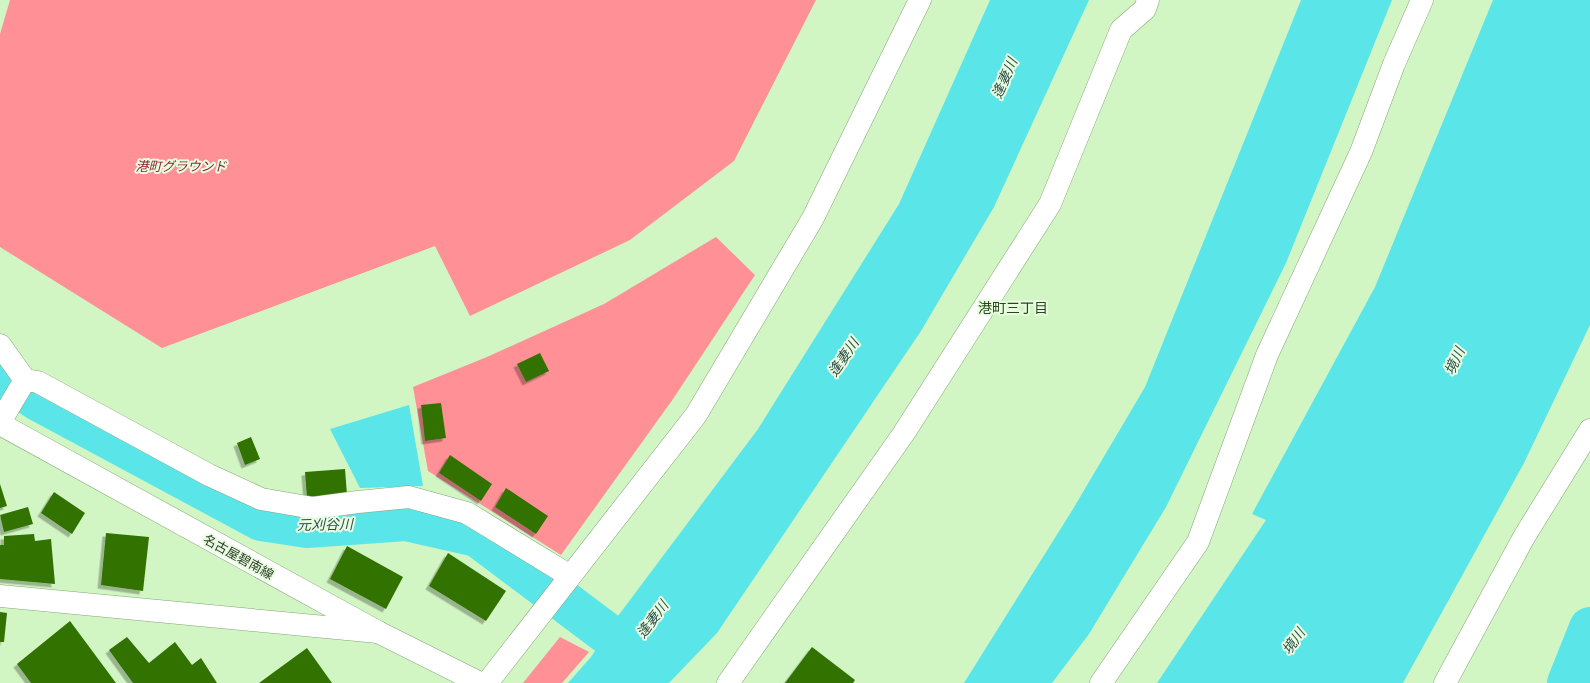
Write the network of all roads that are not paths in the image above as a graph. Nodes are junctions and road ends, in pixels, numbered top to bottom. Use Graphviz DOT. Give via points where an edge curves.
graph roads {
  1 [pos="920,0"];
  2 [pos="1148,0"];
  3 [pos="1422,0"];
  4 [pos="0,345"];
  5 [pos="24,380"];
  6 [pos="0,423"];
  7 [pos="1590,430"];
  8 [pos="569,577"];
  9 [pos="0,596"];
  10 [pos="378,632"];
  11 [pos="480,683"];
  12 [pos="487,683"];
  13 [pos="728,683"];
  14 [pos="1101,683"];
  15 [pos="1445,683"];
  1 -- 8 [label="street" via="813,218 696,415"];
  2 -- 13 [label="street" via="1145,9 1121,30 1050,204 904,433"];
  3 -- 14 [label="street" via="1394,64 1361,152 1267,354 1198,542"];
  4 -- 5 [label="street"];
  5 -- 6 [label="street"];
  5 -- 8 [label="street" via="38,382 209,474 261,499 313,508 409,497 467,513"];
  6 -- 10 [label="street, 名古屋碧南線"];
  7 -- 15 [label="street" via="1524,537"];
  8 -- 12 [label="street"];
  9 -- 10 [label="street"];
  10 -- 11 [label="street, 名古屋碧南線"];
}
